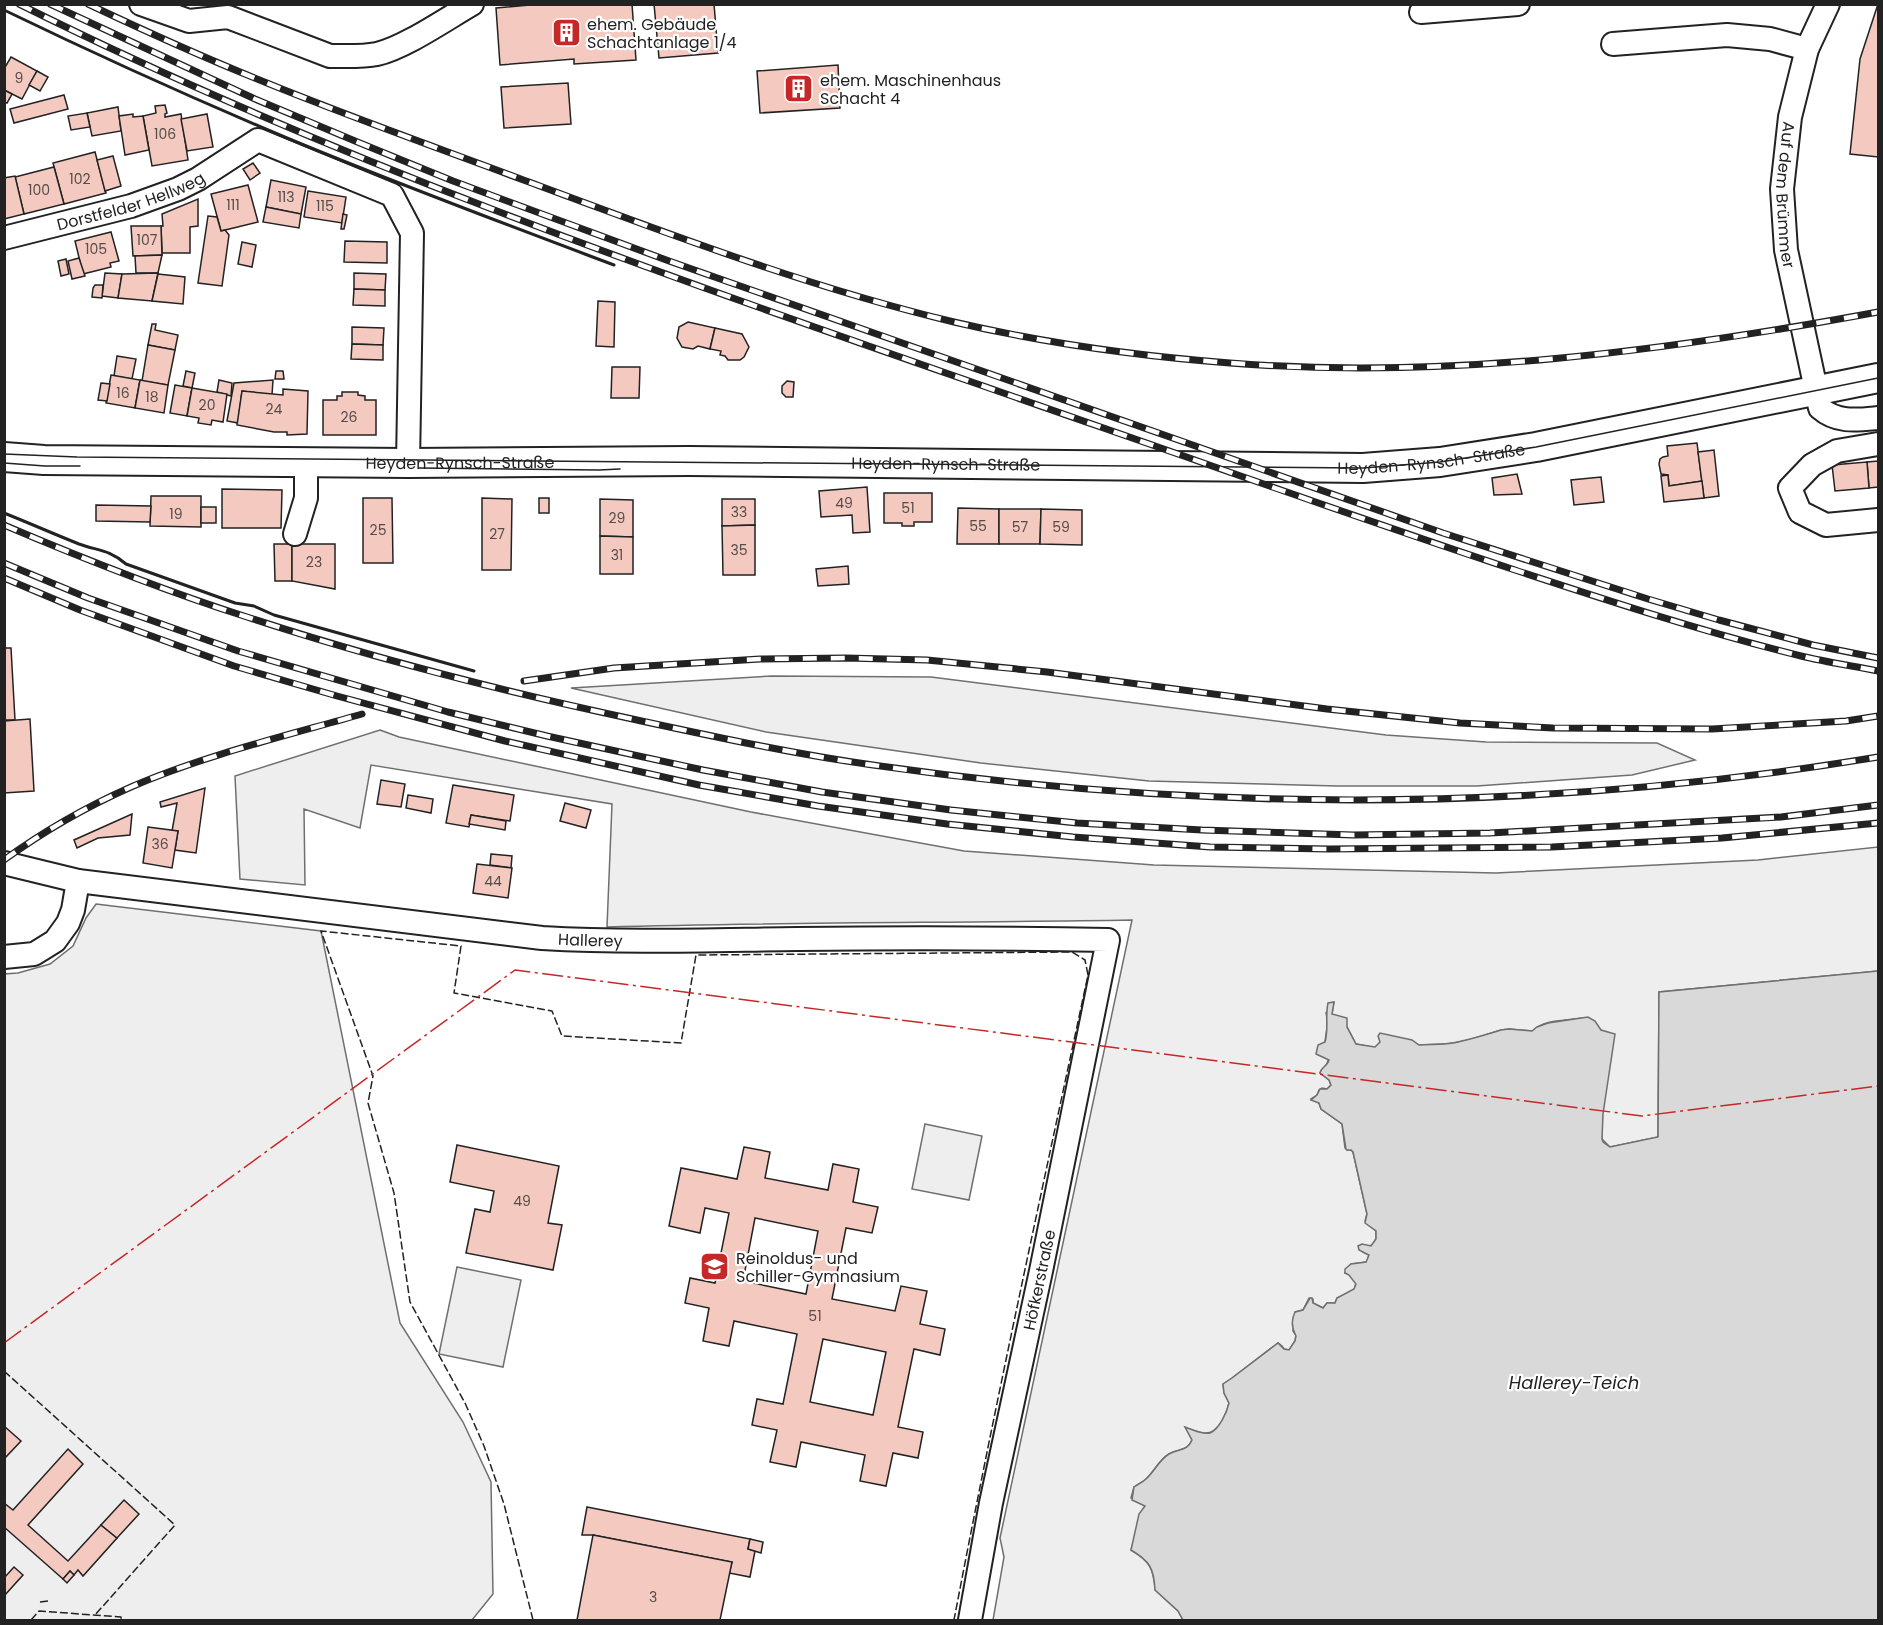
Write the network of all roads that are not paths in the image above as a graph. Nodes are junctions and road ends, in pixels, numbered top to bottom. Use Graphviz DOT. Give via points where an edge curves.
graph roads {
  1 [pos="141,4"];
  2 [pos="471,4"];
  3 [pos="1518,4"];
  4 [pos="1828,4"];
  5 [pos="1421,12"];
  6 [pos="1613,44"];
  7 [pos="1808,49"];
  8 [pos="4,238"];
  9 [pos="1878,378"];
  10 [pos="1815,390"];
  11 [pos="1878,418"];
  12 [pos="1878,444"];
  13 [pos="4,457"];
  14 [pos="306,463"];
  15 [pos="408,463"];
  16 [pos="1878,520"];
  17 [pos="295,534"];
  18 [pos="4,863"];
  19 [pos="78,881"];
  20 [pos="1108,940"];
  21 [pos="4,957"];
  22 [pos="970,1620"];
  1 -- 2 [label="street" via="189,21 228,16 330,56 376,54 396,47"];
  3 -- 5 [label="street"];
  4 -- 7 [label="street, Auf dem Brümmer"];
  6 -- 7 [label="street" via="1727,35 1770,39"];
  7 -- 10 [label="street, Auf dem Brümmer" via="1790,117 1782,189 1786,250"];
  8 -- 15 [label="street, Dorstfelder Hellweg" via="131,206 178,189 258,140 392,195 412,232"];
  9 -- 10 [label="main road, Heyden-Rynsch-Straße"];
  10 -- 11 [label="street, Auf dem Brümmer" via="1820,408 1834,418"];
  10 -- 15 [label="main road, Heyden-Rynsch-Straße" via="1536,447 1440,462 1363,468 689,461"];
  12 -- 16 [label="street" via="1838,451 1812,465 1790,488 1800,512 1826,525"];
  13 -- 14 [label="main road, Heyden-Rynsch-Straße"];
  14 -- 15 [label="main road, Heyden-Rynsch-Straße"];
  14 -- 17 [label="street" via="306,498"];
  18 -- 19 [label="street, Hallerey"];
  19 -- 20 [label="street, Hallerey" via="542,938 671,942"];
  19 -- 21 [label="street" via="73,910 55,941 34,954"];
  20 -- 22 [label="street, Höfkerstraße"];
}
